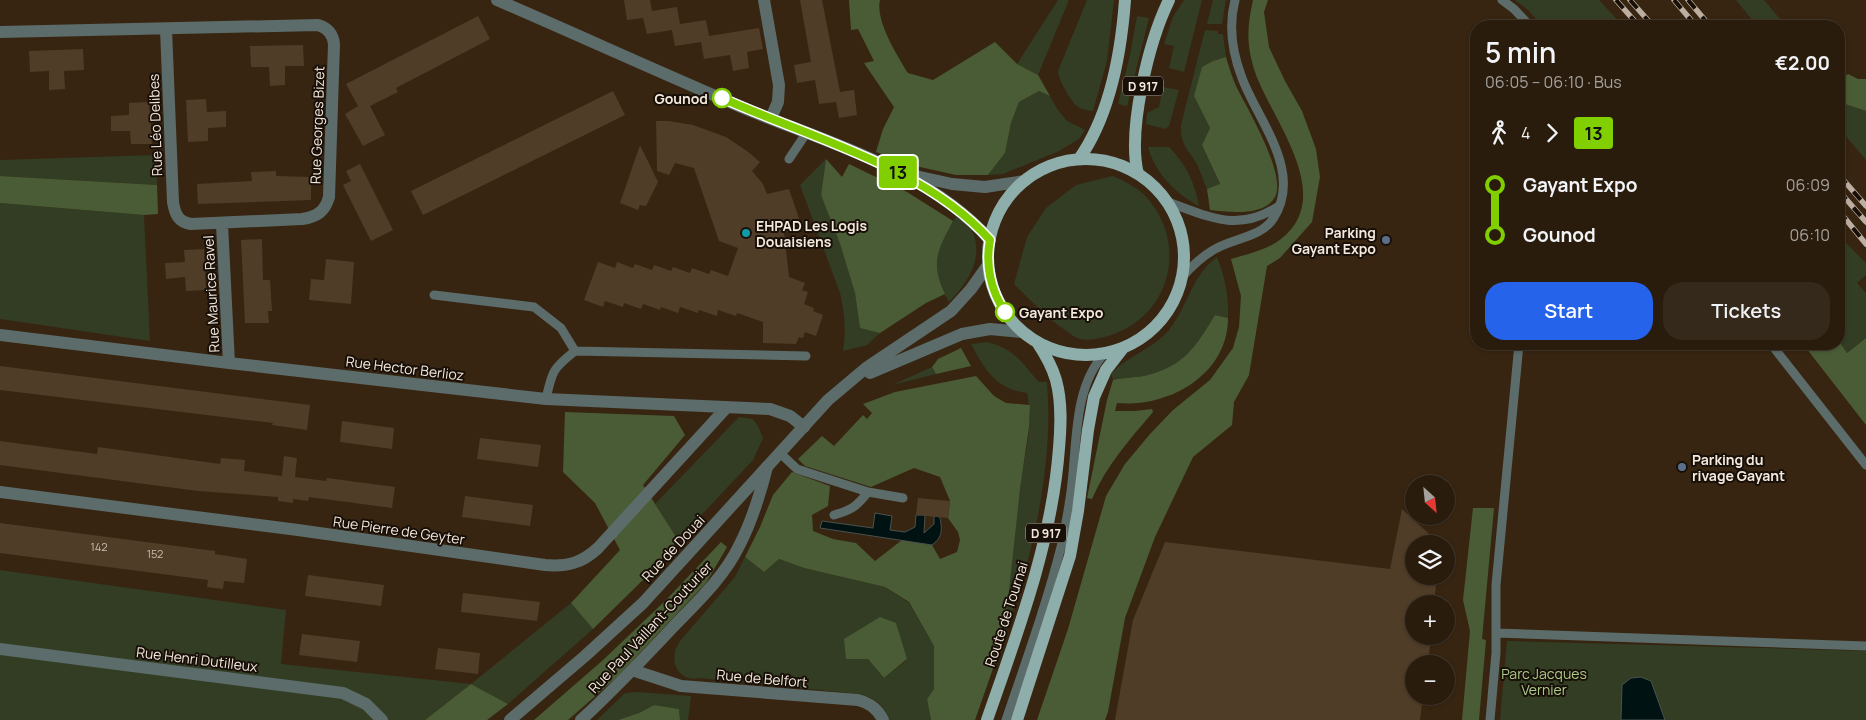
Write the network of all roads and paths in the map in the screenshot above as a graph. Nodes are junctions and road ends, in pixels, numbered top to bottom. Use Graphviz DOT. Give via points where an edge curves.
graph roads {
  1 [pos="497,0"];
  2 [pos="764,0"];
  3 [pos="1125,0"];
  4 [pos="1169,0"];
  5 [pos="1235,0"];
  6 [pos="1502,0"];
  7 [pos="1524,20"];
  8 [pos="166,29"];
  9 [pos="0,32"];
  10 [pos="771,118"];
  11 [pos="807,132"];
  12 [pos="789,159"];
  13 [pos="1078,159"];
  14 [pos="899,173"];
  15 [pos="1138,174"];
  16 [pos="1025,181"];
  17 [pos="1168,202"];
  18 [pos="1280,206"];
  19 [pos="318,215"];
  20 [pos="178,218"];
  21 [pos="222,224"];
  22 [pos="990,240"];
  23 [pos="988,265"];
  24 [pos="1182,277"];
  25 [pos="434,295"];
  26 [pos="1022,332"];
  27 [pos="0,334"];
  28 [pos="1037,342"];
  29 [pos="1123,348"];
  30 [pos="1518,350"];
  31 [pos="1776,350"];
  32 [pos="575,351"];
  33 [pos="1105,353"];
  34 [pos="806,356"];
  35 [pos="229,363"];
  36 [pos="846,385"];
  37 [pos="546,400"];
  38 [pos="727,406"];
  39 [pos="804,427"];
  40 [pos="780,453"];
  41 [pos="1866,465"];
  42 [pos="767,467"];
  43 [pos="0,492"];
  44 [pos="868,492"];
  45 [pos="903,498"];
  46 [pos="834,515"];
  47 [pos="1496,633"];
  48 [pos="1866,646"];
  49 [pos="0,649"];
  50 [pos="632,670"];
  51 [pos="382,720"];
  52 [pos="510,720"];
  53 [pos="581,720"];
  54 [pos="883,720"];
  55 [pos="987,720"];
  56 [pos="1006,720"];
  57 [pos="1017,720"];
  58 [pos="1490,720"];
  1 -- 10 [label="street"];
  2 -- 10 [label="street" via="780,85 778,102"];
  3 -- 13 [label="main road, D 917" via="1115,68 1105,104 1090,142"];
  4 -- 15 [label="main road, D 917" via="1155,37 1138,108 1134,146"];
  5 -- 18 [label="lane" via="1230,27 1235,58 1281,164 1284,188"];
  6 -- 7 [label="lane"];
  8 -- 9 [label="street"];
  8 -- 19 [label="street, Rue Georges Bizet" via="318,25 330,33 334,44 329,197 324,210"];
  8 -- 20 [label="street, Rue Léo Delibes" via="173,202"];
  10 -- 11 [label="street"];
  11 -- 12 [label="lane"];
  11 -- 14 [label="street"];
  13 -- 15 [label="main road" via="1110,162"];
  13 -- 16 [label="main road" via="1054,165"];
  14 -- 16 [label="street" via="968,186"];
  14 -- 22 [label="street" via="950,204"];
  15 -- 17 [label="main road"];
  16 -- 22 [label="main road" via="1005,203 995,220"];
  17 -- 18 [label="lane" via="1207,216 1240,222 1258,218"];
  17 -- 24 [label="main road" via="1182,238"];
  18 -- 24 [label="lane" via="1273,220 1261,230 1213,250"];
  19 -- 21 [label="street, Rue Maurice Ravel"];
  20 -- 21 [label="street, Rue Maurice Ravel" via="191,224"];
  21 -- 35 [label="street, Rue Maurice Ravel"];
  22 -- 23 [label="main road"];
  23 -- 26 [label="main road" via="996,297"];
  23 -- 36 [label="street, Rue de Douai" via="951,311"];
  24 -- 29 [label="main road" via="1176,297 1158,324"];
  25 -- 32 [label="lane" via="534,307 561,328"];
  26 -- 28 [label="main road"];
  26 -- 36 [label="street, Rue de Douai" via="990,329 962,334"];
  27 -- 35 [label="street, Rue Hector Berlioz"];
  28 -- 33 [label="main road" via="1066,353"];
  28 -- 55 [label="main road, Route de Tournai / D 917" via="1051,364 1060,397 1058,466 1033,584"];
  29 -- 33 [label="main road"];
  29 -- 57 [label="main road, D 917" via="1106,370 1094,397 1070,556"];
  30 -- 47 [label="lane" via="1496,585"];
  31 -- 41 [label="lane"];
  32 -- 34 [label="lane"];
  32 -- 37 [label="lane" via="557,365 550,378"];
  33 -- 56 [label="lane" via="1094,368 1084,393 1062,540"];
  35 -- 37 [label="street, Rue Hector Berlioz"];
  36 -- 39 [label="street, Rue de Douai"];
  37 -- 38 [label="street, Rue Hector Berlioz"];
  38 -- 39 [label="street, Rue Hector Berlioz" via="777,411"];
  38 -- 43 [label="street, Rue Pierre de Geyter" via="598,548 582,560 566,566"];
  39 -- 40 [label="street, Rue de Douai"];
  40 -- 42 [label="street, Rue de Douai"];
  40 -- 44 [label="lane" via="797,469"];
  42 -- 50 [label="street, Rue Paul Vaillant-Couturier" via="752,518 732,558 706,592"];
  42 -- 52 [label="street, Rue de Douai" via="643,603"];
  44 -- 45 [label="lane"];
  44 -- 46 [label="lane" via="857,506"];
  47 -- 48 [label="lane"];
  47 -- 58 [label="lane"];
  49 -- 51 [label="street, Rue Henri Dutilleux" via="343,693 366,704"];
  50 -- 53 [label="street, Rue Paul Vaillant-Couturier"];
  50 -- 54 [label="street, Rue de Belfort" via="681,686 858,700 872,706"];
}
